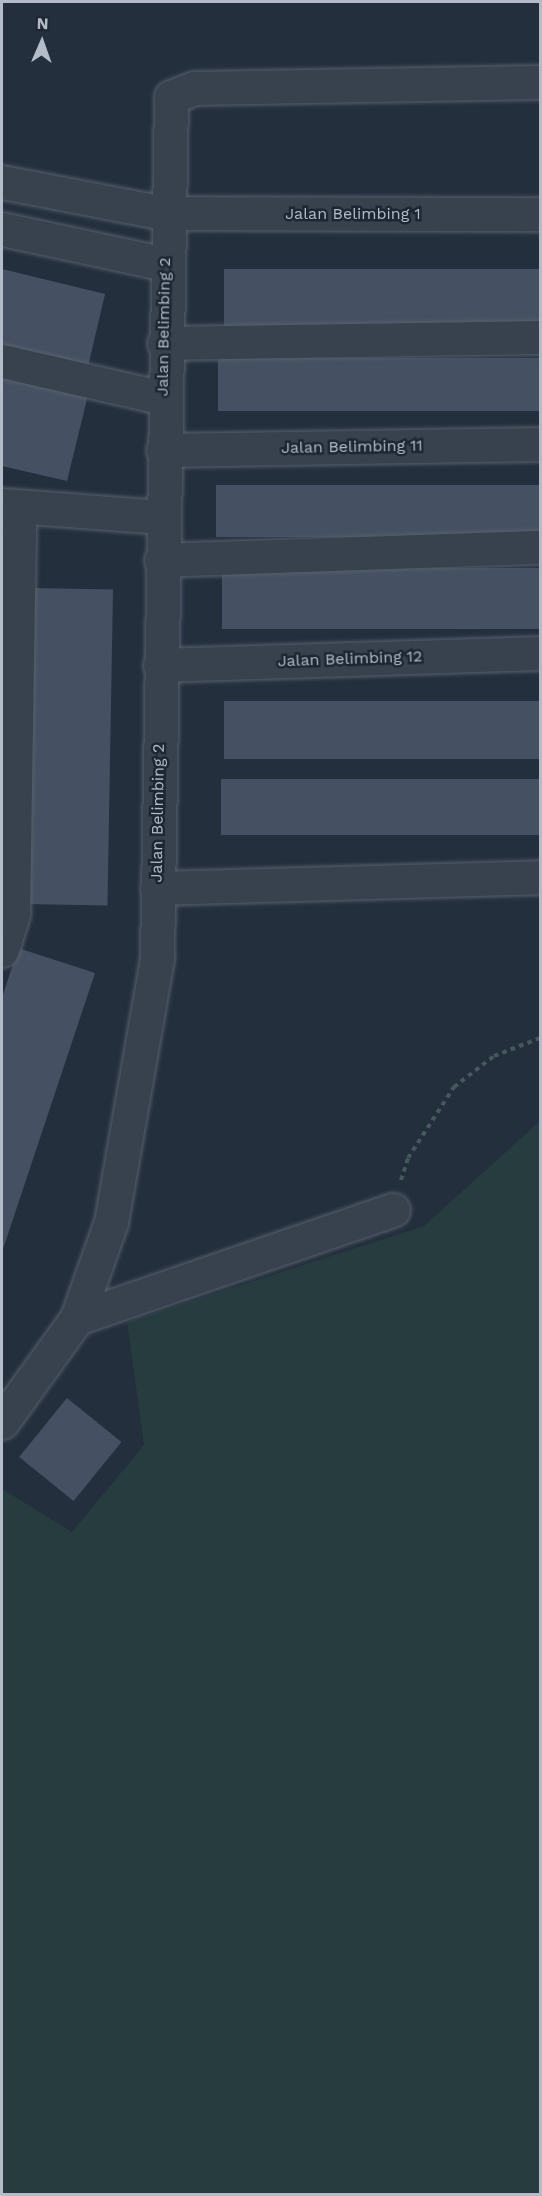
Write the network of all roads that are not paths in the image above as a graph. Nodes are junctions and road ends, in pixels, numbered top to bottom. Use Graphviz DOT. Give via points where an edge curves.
graph roads {
  1 [pos="540,82"];
  2 [pos="2,182"];
  3 [pos="165,213"];
  4 [pos="540,214"];
  5 [pos="2,229"];
  6 [pos="165,264"];
  7 [pos="540,337"];
  8 [pos="164,343"];
  9 [pos="2,361"];
  10 [pos="163,398"];
  11 [pos="540,444"];
  12 [pos="163,450"];
  13 [pos="10,507"];
  14 [pos="162,517"];
  15 [pos="540,547"];
  16 [pos="161,560"];
  17 [pos="540,653"];
  18 [pos="160,665"];
  19 [pos="540,877"];
  20 [pos="158,888"];
  21 [pos="8,912"];
  22 [pos="2,950"];
  23 [pos="393,1210"];
  24 [pos="77,1318"];
  25 [pos="14,1383"];
  26 [pos="2,1422"];
  1 -- 3 [label="street, Jalan Belimbing 2" via="176,91 166,116"];
  2 -- 3 [label="street, Jalan Belimbing 1"];
  3 -- 4 [label="street, Jalan Belimbing 1"];
  3 -- 6 [label="street, Jalan Belimbing 2"];
  5 -- 6 [label="street"];
  6 -- 8 [label="street, Jalan Belimbing 2"];
  7 -- 8 [label="street"];
  8 -- 10 [label="street, Jalan Belimbing 2"];
  9 -- 10 [label="street"];
  10 -- 12 [label="street, Jalan Belimbing 2"];
  11 -- 12 [label="street, Jalan Belimbing 11"];
  12 -- 14 [label="street, Jalan Belimbing 2"];
  13 -- 14 [label="street"];
  13 -- 21 [label="street"];
  14 -- 16 [label="street, Jalan Belimbing 2"];
  15 -- 16 [label="street"];
  16 -- 18 [label="street, Jalan Belimbing 2"];
  17 -- 18 [label="street, Jalan Belimbing 12"];
  18 -- 20 [label="street, Jalan Belimbing 2"];
  19 -- 20 [label="street"];
  20 -- 24 [label="street, Jalan Belimbing 2" via="157,958 128,1135 111,1221"];
  21 -- 22 [label="street"];
  23 -- 24 [label="street"];
  24 -- 25 [label="street, Jalan Belimbing 2"];
  25 -- 26 [label="street, Jalan Belimbing 2"];
}
